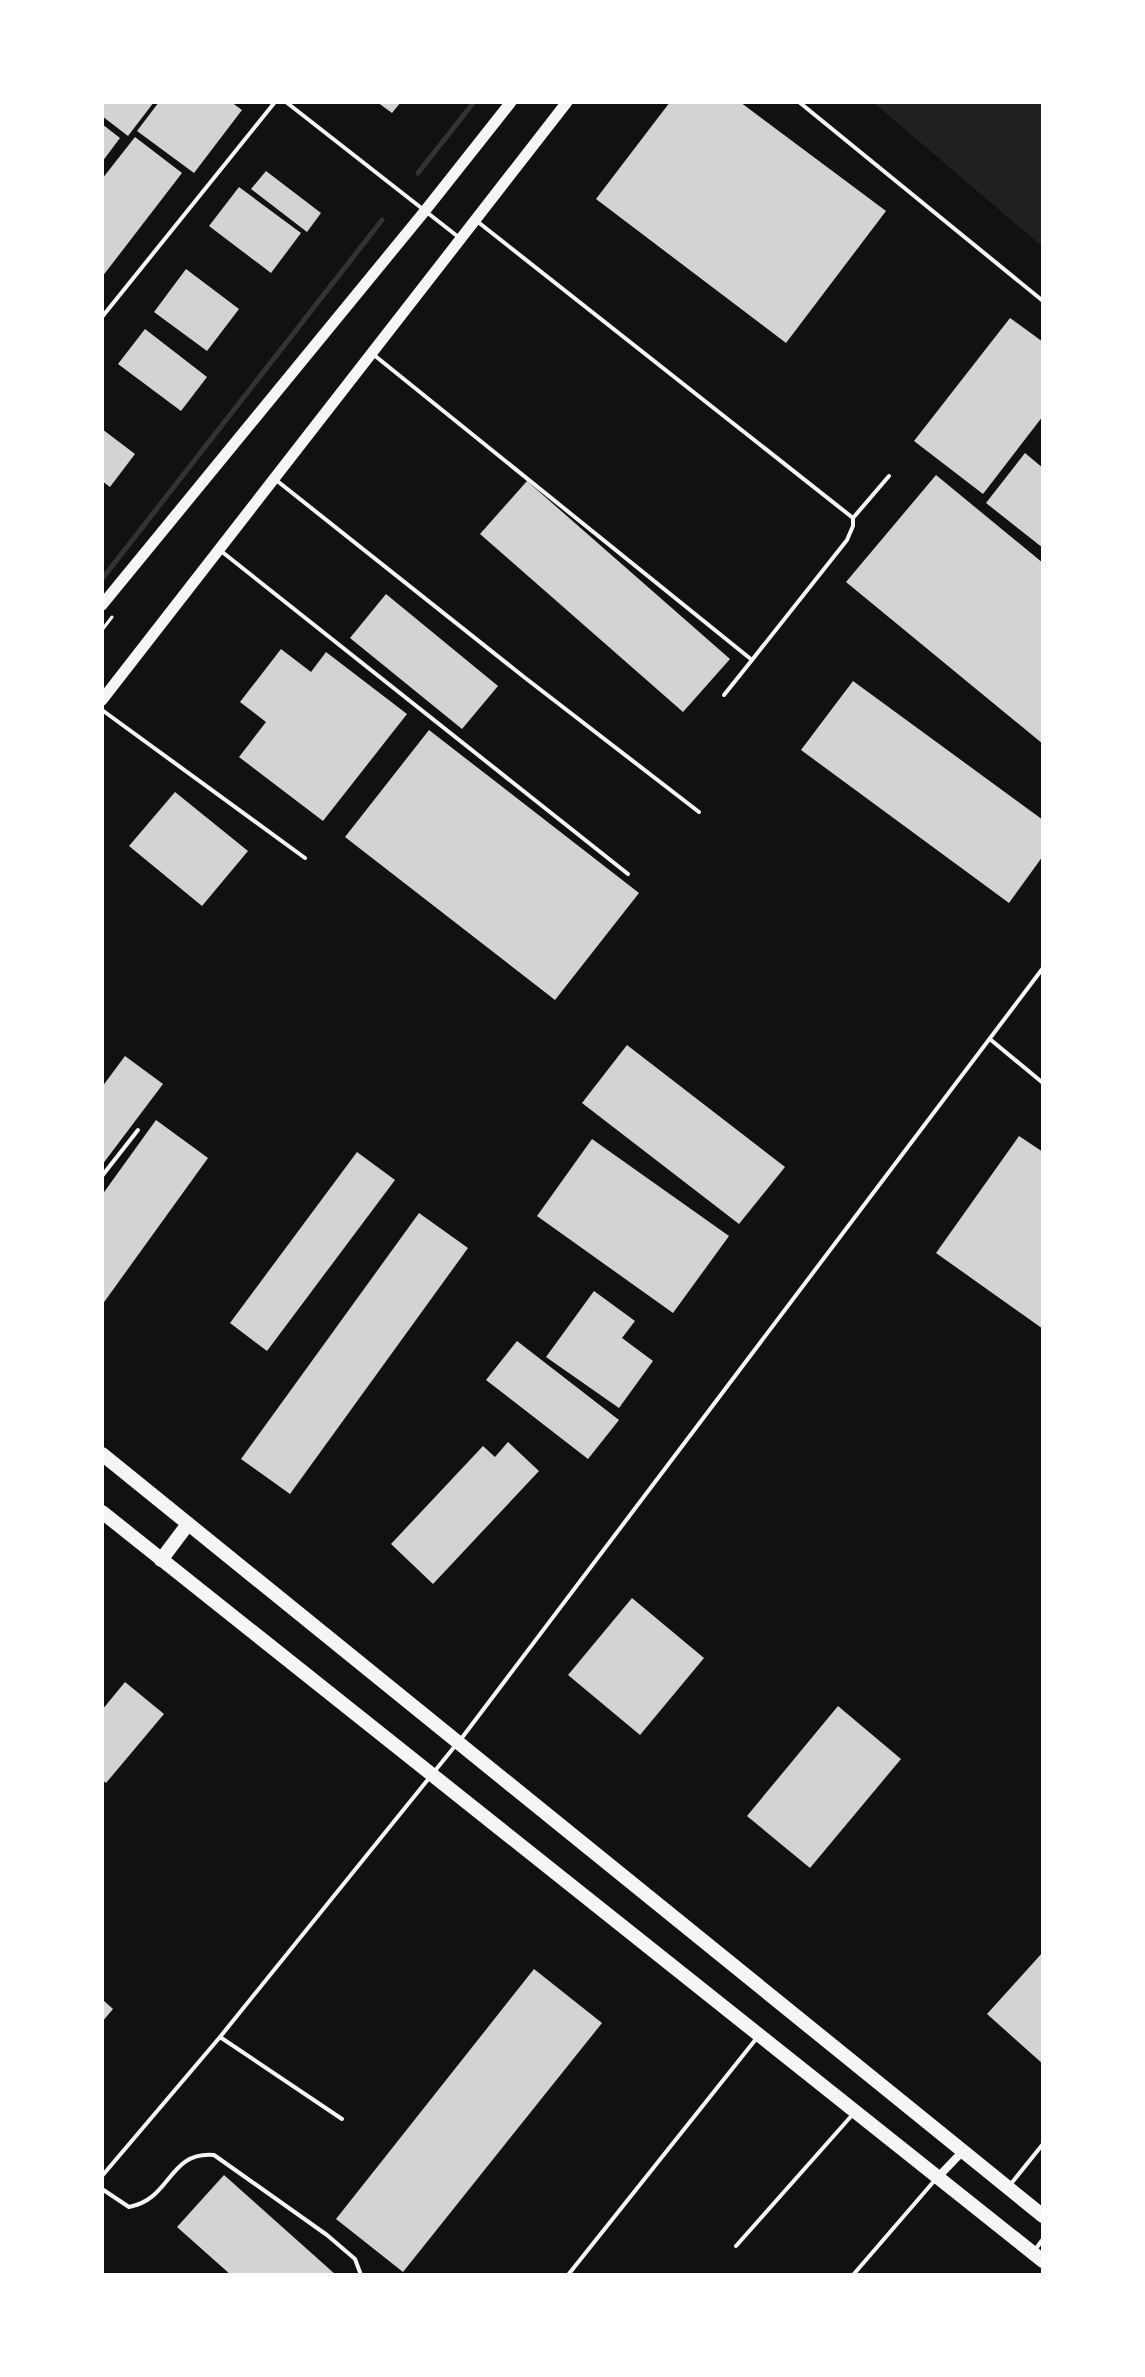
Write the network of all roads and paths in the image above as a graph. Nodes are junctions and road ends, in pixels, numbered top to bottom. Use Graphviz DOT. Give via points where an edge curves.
graph roads {
  1 [pos="275,102"];
  2 [pos="286,102"];
  3 [pos="511,102"];
  4 [pos="567,102"];
  5 [pos="799,102"];
  6 [pos="424,212"];
  7 [pos="476,220"];
  8 [pos="462,240"];
  9 [pos="1043,301"];
  10 [pos="102,317"];
  11 [pos="372,353"];
  12 [pos="889,476"];
  13 [pos="274,479"];
  14 [pos="853,518"];
  15 [pos="219,549"];
  16 [pos="102,605"];
  17 [pos="752,660"];
  18 [pos="724,695"];
  19 [pos="102,700"];
  20 [pos="102,710"];
  21 [pos="699,812"];
  22 [pos="305,858"];
  23 [pos="628,874"];
  24 [pos="1043,968"];
  25 [pos="991,1040"];
  26 [pos="1043,1083"];
  27 [pos="138,1130"];
  28 [pos="102,1176"];
  29 [pos="102,1454"];
  30 [pos="102,1512"];
  31 [pos="188,1524"];
  32 [pos="161,1560"];
  33 [pos="458,1742"];
  34 [pos="433,1775"];
  35 [pos="759,2035"];
  36 [pos="220,2037"];
  37 [pos="855,2111"];
  38 [pos="342,2119"];
  39 [pos="1043,2144"];
  40 [pos="963,2151"];
  41 [pos="102,2176"];
  42 [pos="938,2177"];
  43 [pos="1008,2187"];
  44 [pos="102,2189"];
  45 [pos="1043,2216"];
  46 [pos="1043,2239"];
  47 [pos="736,2246"];
  48 [pos="1038,2257"];
  49 [pos="361,2275"];
  50 [pos="568,2275"];
  51 [pos="853,2275"];
  1 -- 10 [label="lane"];
  2 -- 6 [label="lane"];
  3 -- 6 [label="street"];
  4 -- 7 [label="street"];
  5 -- 9 [label="lane"];
  6 -- 8 [label="lane"];
  6 -- 16 [label="street"];
  7 -- 8 [label="street"];
  7 -- 14 [label="lane"];
  8 -- 11 [label="street"];
  11 -- 13 [label="street"];
  11 -- 17 [label="lane"];
  12 -- 14 [label="lane"];
  13 -- 15 [label="street"];
  13 -- 21 [label="lane"];
  14 -- 17 [label="lane" via="847,540"];
  15 -- 19 [label="street"];
  15 -- 23 [label="lane"];
  17 -- 18 [label="lane"];
  20 -- 22 [label="lane"];
  24 -- 25 [label="lane"];
  25 -- 26 [label="lane"];
  25 -- 33 [label="lane"];
  27 -- 28 [label="lane"];
  29 -- 31 [label="highway"];
  30 -- 32 [label="highway"];
  31 -- 32 [label="highway"];
  31 -- 33 [label="highway"];
  32 -- 34 [label="highway"];
  33 -- 34 [label="lane"];
  33 -- 40 [label="highway"];
  34 -- 35 [label="highway"];
  34 -- 36 [label="lane"];
  35 -- 37 [label="highway"];
  35 -- 50 [label="lane"];
  36 -- 38 [label="lane"];
  36 -- 41 [label="lane"];
  37 -- 42 [label="highway"];
  37 -- 47 [label="lane"];
  39 -- 43 [label="lane"];
  40 -- 42 [label="street"];
  40 -- 43 [label="highway"];
  42 -- 48 [label="highway"];
  42 -- 51 [label="lane"];
  43 -- 45 [label="highway"];
  44 -- 49 [label="lane" via="129,2207 144,2205 182,2163 197,2154 214,2155 327,2235 355,2259"];
  46 -- 48 [label="lane"];
}
